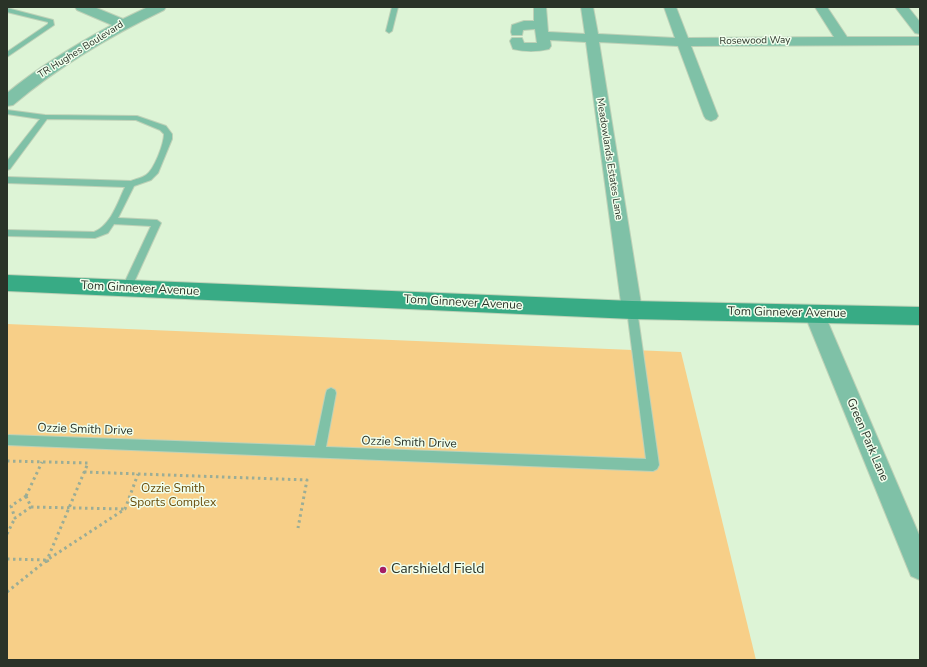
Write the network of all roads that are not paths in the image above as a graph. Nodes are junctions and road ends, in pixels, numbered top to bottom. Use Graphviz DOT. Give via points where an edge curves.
graph roads {
  1 [pos="82,7"];
  2 [pos="159,7"];
  3 [pos="395,7"];
  4 [pos="540,7"];
  5 [pos="587,7"];
  6 [pos="670,7"];
  7 [pos="821,7"];
  8 [pos="901,7"];
  9 [pos="7,10"];
  10 [pos="122,24"];
  11 [pos="920,30"];
  12 [pos="389,31"];
  13 [pos="542,31"];
  14 [pos="591,39"];
  15 [pos="842,40"];
  16 [pos="920,41"];
  17 [pos="683,42"];
  18 [pos="7,55"];
  19 [pos="7,101"];
  20 [pos="7,112"];
  21 [pos="711,116"];
  22 [pos="45,117"];
  23 [pos="7,167"];
  24 [pos="7,180"];
  25 [pos="131,184"];
  26 [pos="112,221"];
  27 [pos="7,233"];
  28 [pos="7,283"];
  29 [pos="127,288"];
  30 [pos="632,310"];
  31 [pos="814,313"];
  32 [pos="920,316"];
  33 [pos="330,393"];
  34 [pos="7,440"];
  35 [pos="319,452"];
  36 [pos="920,567"];
  1 -- 10 [label="street"];
  2 -- 10 [label="street, TR Hughes Boulevard"];
  3 -- 12 [label="lane"];
  4 -- 13 [label="street"];
  5 -- 14 [label="street, Meadowlands Estates Lane"];
  6 -- 17 [label="street"];
  7 -- 15 [label="street"];
  8 -- 11 [label="street"];
  9 -- 18 [label="lane" via="51,21 51,25"];
  10 -- 19 [label="street, TR Hughes Boulevard" via="60,61"];
  13 -- 13 [label="street, Rosewood Way" via="544,46 518,46 517,28 524,26"];
  13 -- 14 [label="street, Rosewood Way"];
  14 -- 17 [label="street, Rosewood Way"];
  14 -- 30 [label="street, Meadowlands Estates Lane"];
  15 -- 16 [label="street, Rosewood Way"];
  15 -- 17 [label="street, Rosewood Way"];
  17 -- 21 [label="street"];
  20 -- 22 [label="lane"];
  22 -- 23 [label="lane"];
  22 -- 25 [label="lane" via="137,118 163,128 168,138 154,173"];
  24 -- 25 [label="lane"];
  25 -- 26 [label="lane"];
  26 -- 27 [label="lane" via="105,231 95,235"];
  26 -- 29 [label="lane" via="157,223"];
  28 -- 29 [label="main road, Tom Ginnever Avenue"];
  29 -- 30 [label="main road, Tom Ginnever Avenue"];
  30 -- 31 [label="main road, Tom Ginnever Avenue"];
  30 -- 35 [label="lane, Ozzie Smith Drive" via="653,466"];
  31 -- 32 [label="main road, Tom Ginnever Avenue"];
  31 -- 36 [label="street, Green Park Lane"];
  33 -- 35 [label="lane"];
  34 -- 35 [label="lane, Ozzie Smith Drive"];
}
